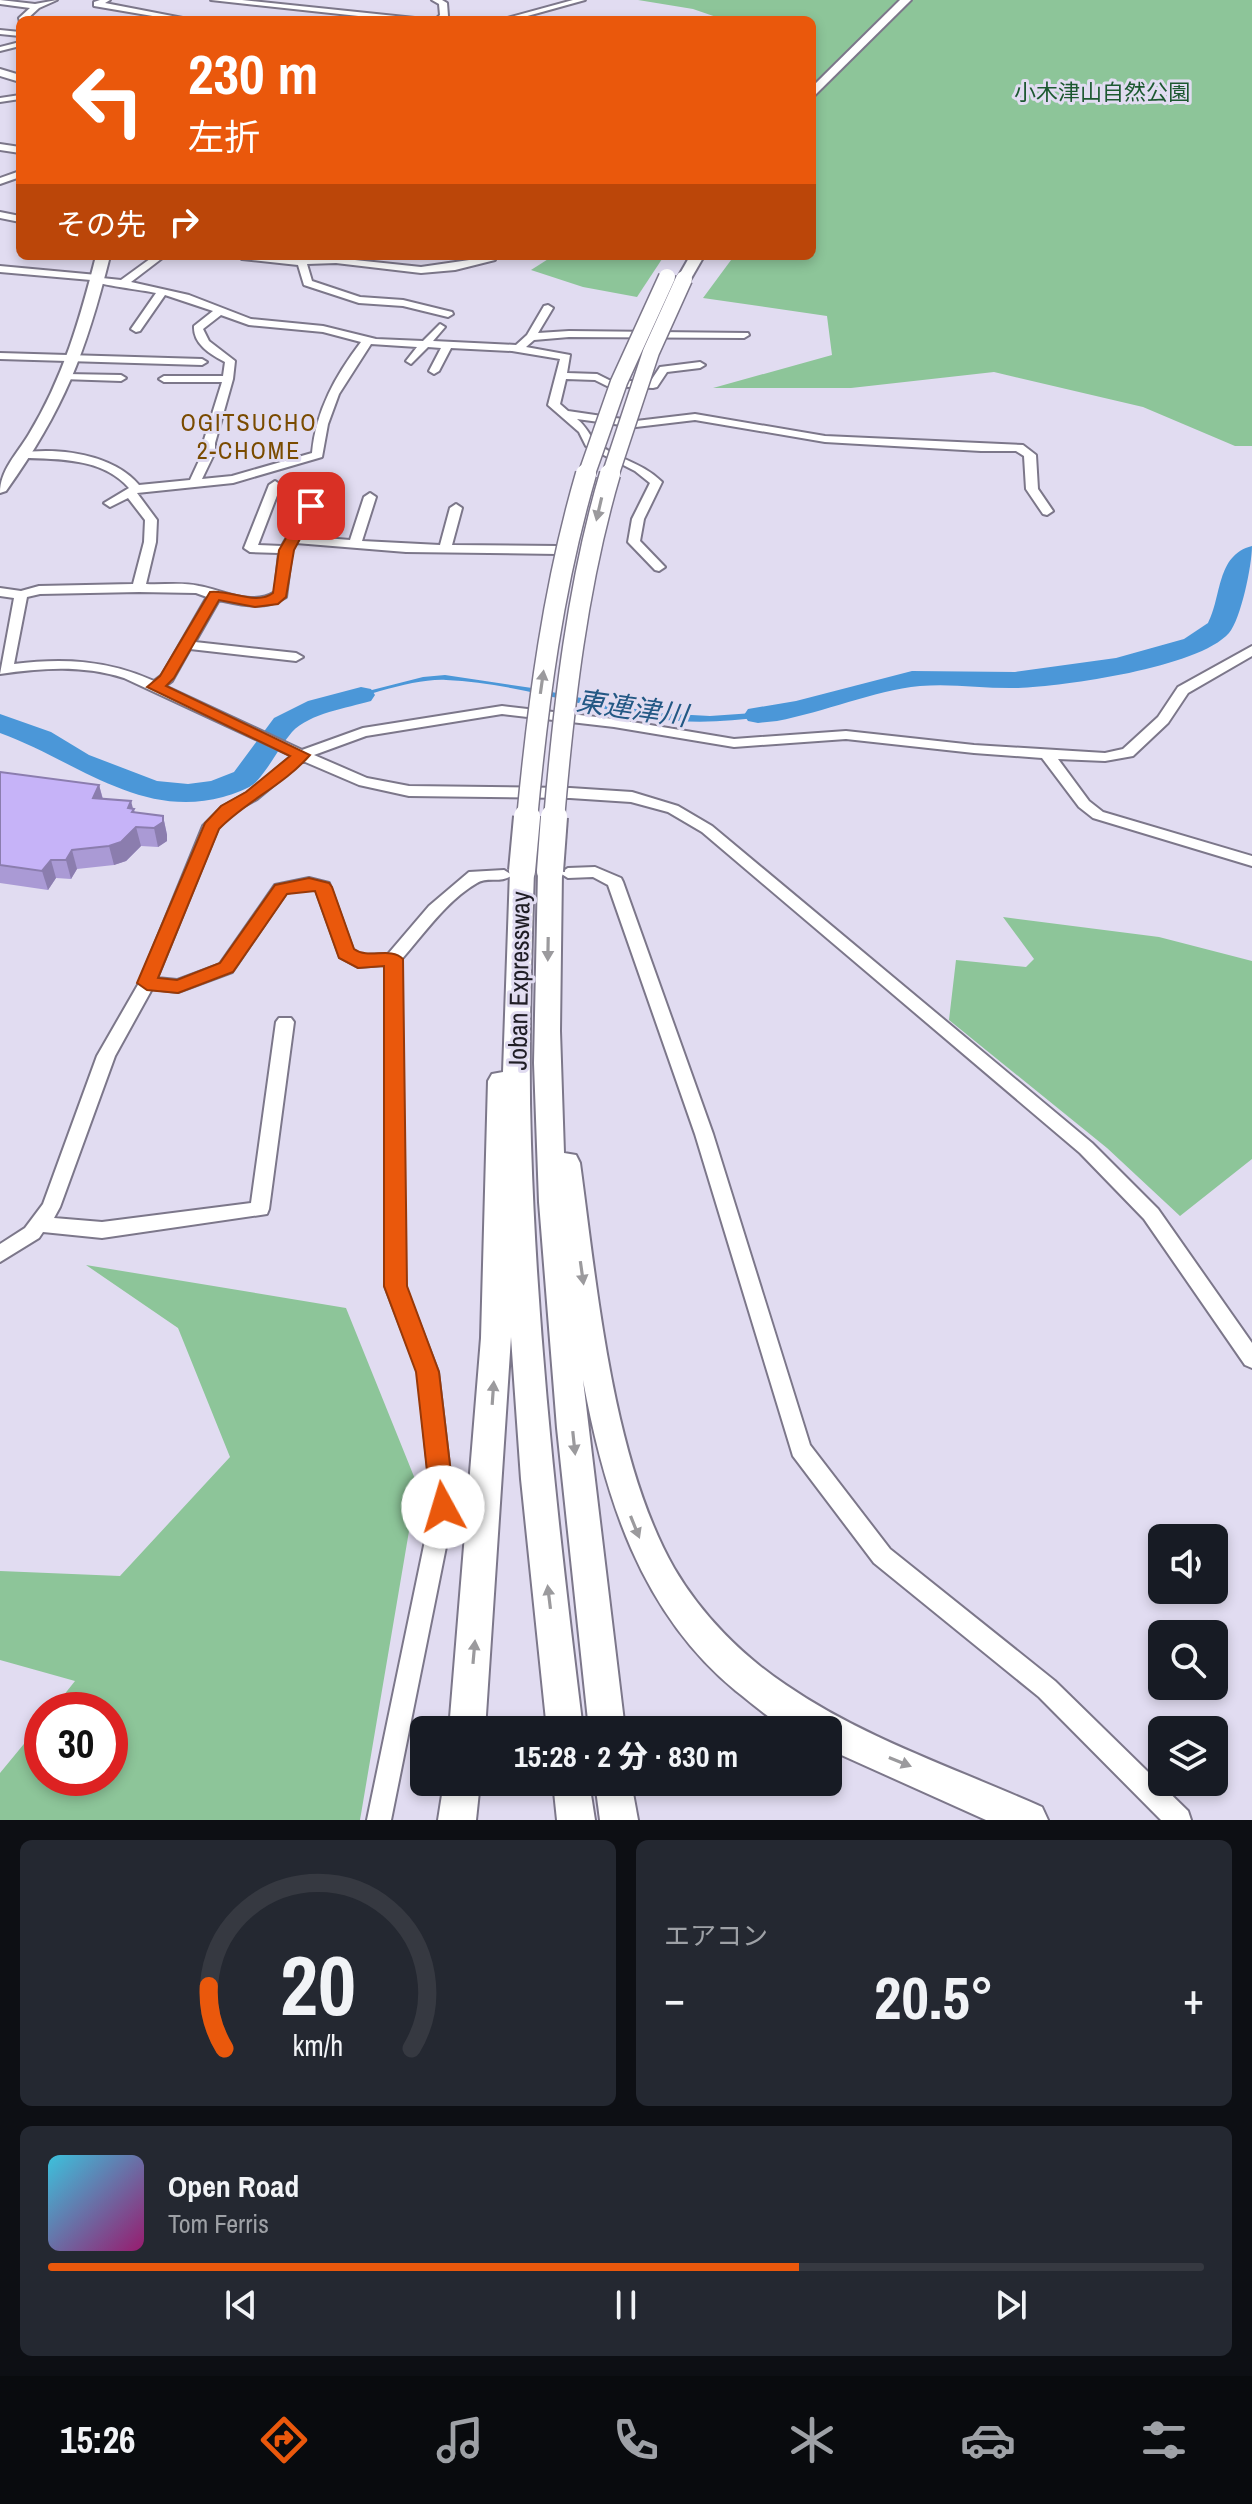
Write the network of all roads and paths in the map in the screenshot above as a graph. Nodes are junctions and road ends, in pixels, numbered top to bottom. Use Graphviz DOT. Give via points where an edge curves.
graph roads {
  1 [pos="53,0"];
  2 [pos="106,0"];
  3 [pos="215,0"];
  4 [pos="224,0"];
  5 [pos="436,0"];
  6 [pos="581,0"];
  7 [pos="900,1"];
  8 [pos="0,2"];
  9 [pos="36,6"];
  10 [pos="444,9"];
  11 [pos="26,16"];
  12 [pos="166,16"];
  13 [pos="368,16"];
  14 [pos="408,16"];
  15 [pos="444,16"];
  16 [pos="519,16"];
  17 [pos="849,38"];
  18 [pos="822,65"];
  19 [pos="816,72"];
  20 [pos="816,90"];
  21 [pos="102,260"];
  22 [pos="155,260"];
  23 [pos="279,260"];
  24 [pos="309,260"];
  25 [pos="343,260"];
  26 [pos="490,260"];
  27 [pos="678,260"];
  28 [pos="693,260"];
  29 [pos="297,262"];
  30 [pos="0,269"];
  31 [pos="675,278"];
  32 [pos="97,280"];
  33 [pos="123,283"];
  34 [pos="162,292"];
  35 [pos="548,308"];
  36 [pos="218,312"];
  37 [pos="448,314"];
  38 [pos="440,327"];
  39 [pos="136,329"];
  40 [pos="744,335"];
  41 [pos="531,337"];
  42 [pos="368,340"];
  43 [pos="426,345"];
  44 [pos="447,346"];
  45 [pos="518,349"];
  46 [pos="0,356"];
  47 [pos="74,358"];
  48 [pos="411,361"];
  49 [pos="202,362"];
  50 [pos="700,365"];
  51 [pos="434,371"];
  52 [pos="561,376"];
  53 [pos="66,377"];
  54 [pos="121,378"];
  55 [pos="164,379"];
  56 [pos="228,379"];
  57 [pos="568,414"];
  58 [pos="23,455"];
  59 [pos="195,481"];
  60 [pos="275,485"];
  61 [pos="0,488"];
  62 [pos="133,491"];
  63 [pos="370,497"];
  64 [pos="110,503"];
  65 [pos="311,506"];
  66 [pos="456,508"];
  67 [pos="1047,511"];
  68 [pos="289,544"];
  69 [pos="355,544"];
  70 [pos="445,548"];
  71 [pos="558,550"];
  72 [pos="659,567"];
  73 [pos="139,588"];
  74 [pos="0,592"];
  75 [pos="21,595"];
  76 [pos="215,595"];
  77 [pos="186,645"];
  78 [pos="1252,650"];
  79 [pos="296,657"];
  80 [pos="3,670"];
  81 [pos="155,687"];
  82 [pos="297,752"];
  83 [pos="1047,754"];
  84 [pos="1252,861"];
  85 [pos="559,872"];
  86 [pos="513,873"];
  87 [pos="393,959"];
  88 [pos="519,976"];
  89 [pos="147,983"];
  90 [pos="285,1022"];
  91 [pos="549,1058"];
  92 [pos="39,1224"];
  93 [pos="0,1254"];
  94 [pos="1252,1359"];
  95 [pos="468,1716"];
  96 [pos="563,1716"];
  97 [pos="605,1716"];
  98 [pos="803,1716"];
  99 [pos="842,1737"];
  100 [pos="460,1796"];
  101 [pos="573,1796"];
  102 [pos="615,1796"];
  103 [pos="379,1820"];
  104 [pos="457,1820"];
  105 [pos="576,1820"];
  106 [pos="619,1820"];
  107 [pos="1029,1820"];
  108 [pos="1179,1820"];
  1 -- 9 [label="street"];
  2 -- 12 [label="street" via="97,4"];
  3 -- 4 [label="street"];
  4 -- 13 [label="street"];
  5 -- 10 [label="street"];
  6 -- 16 [label="street"];
  7 -- 17 [label="highway"];
  7 -- 20 [label="highway"];
  8 -- 9 [label="street"];
  9 -- 11 [label="street"];
  10 -- 14 [label="street"];
  10 -- 15 [label="street"];
  18 -- 19 [label="highway"];
  21 -- 32 [label="main road"];
  22 -- 33 [label="street"];
  23 -- 29 [label="street"];
  24 -- 29 [label="street"];
  25 -- 26 [label="street" via="441,271"];
  27 -- 31 [label="highway, Joban Expressway"];
  28 -- 31 [label="highway, Joban Expressway"];
  29 -- 37 [label="street" via="302,262 308,283 328,291"];
  30 -- 32 [label="street"];
  31 -- 85 [label="highway, Joban Expressway, one-way, bridge" via="628,407 584,574 567,679"];
  86 -- 31 [label="highway, Joban Expressway, one-way, bridge" via="561,574 581,491 609,405"];
  32 -- 33 [label="street"];
  32 -- 47 [label="main road"];
  33 -- 34 [label="street"];
  34 -- 36 [label="street"];
  34 -- 39 [label="street"];
  35 -- 41 [label="street"];
  36 -- 42 [label="street" via="249,322 323,329"];
  36 -- 56 [label="street" via="198,328 198,334 230,361"];
  38 -- 43 [label="street"];
  40 -- 41 [label="street"];
  41 -- 45 [label="street"];
  42 -- 43 [label="street"];
  42 -- 59 [label="street" via="329,403 318,433 318,455 233,479"];
  43 -- 44 [label="street"];
  43 -- 48 [label="street"];
  44 -- 45 [label="street"];
  44 -- 51 [label="street"];
  45 -- 52 [label="street" via="566,357"];
  46 -- 47 [label="street"];
  47 -- 49 [label="street"];
  47 -- 53 [label="main road"];
  50 -- 52 [label="street" via="664,369 653,385"];
  52 -- 57 [label="street" via="554,405"];
  53 -- 54 [label="street"];
  53 -- 58 [label="main road"];
  55 -- 56 [label="street"];
  56 -- 59 [label="street" via="209,452"];
  57 -- 67 [label="street" via="636,424 695,417 838,440 1019,447 1030,455 1032,489"];
  57 -- 72 [label="street" via="590,444 656,482 638,519 634,542"];
  58 -- 61 [label="main road"];
  58 -- 62 [label="street" via="66,456 101,465 130,479"];
  59 -- 62 [label="street"];
  60 -- 68 [label="street" via="250,548"];
  62 -- 64 [label="street"];
  62 -- 73 [label="street" via="151,520"];
  63 -- 69 [label="street"];
  65 -- 68 [label="street"];
  66 -- 70 [label="street"];
  68 -- 69 [label="street"];
  68 -- 76 [label="street" via="281,594 273,601"];
  69 -- 70 [label="street"];
  70 -- 71 [label="street"];
  73 -- 75 [label="street"];
  73 -- 76 [label="street" via="197,589"];
  74 -- 75 [label="street"];
  75 -- 80 [label="street"];
  76 -- 77 [label="street"];
  77 -- 79 [label="street"];
  77 -- 81 [label="street" via="167,678"];
  78 -- 83 [label="street" via="1183,690 1163,720 1128,753"];
  80 -- 81 [label="street" via="61,662 95,664"];
  81 -- 82 [label="street"];
  82 -- 83 [label="street" via="363,732 502,710 734,743 846,735"];
  82 -- 89 [label="street" via="252,796 211,826"];
  82 -- 94 [label="street" via="385,787 608,794 654,802 707,829 1086,1148 1151,1214"];
  83 -- 84 [label="street" via="1098,815"];
  85 -- 91 [label="highway, Joban Expressway, one-way"];
  85 -- 108 [label="street" via="595,872 615,882 704,1134 801,1449 882,1556 1047,1689"];
  86 -- 87 [label="street" via="475,876 435,910"];
  86 -- 88 [label="highway, Joban Expressway"];
  87 -- 89 [label="street" via="358,961 346,953 323,887 309,883 281,889 226,968 178,986"];
  87 -- 103 [label="street" via="395,1286 428,1372 443,1507"];
  95 -- 88 [label="highway, one-way" via="496,1338 501,1057"];
  96 -- 88 [label="highway, Joban Expressway, one-way" via="546,1575 522,1276"];
  89 -- 92 [label="street" via="106,1056 51,1207"];
  90 -- 92 [label="street" via="260,1209 102,1230"];
  91 -- 97 [label="highway, Joban Expressway, one-way" via="563,1335"];
  91 -- 98 [label="highway, one-way" via="610,1446 636,1530 680,1609 708,1641 766,1694"];
  92 -- 93 [label="street"];
  99 -- 107 [label="highway, one-way"];
  100 -- 104 [label="highway"];
  101 -- 105 [label="highway"];
  102 -- 106 [label="highway"];
}
